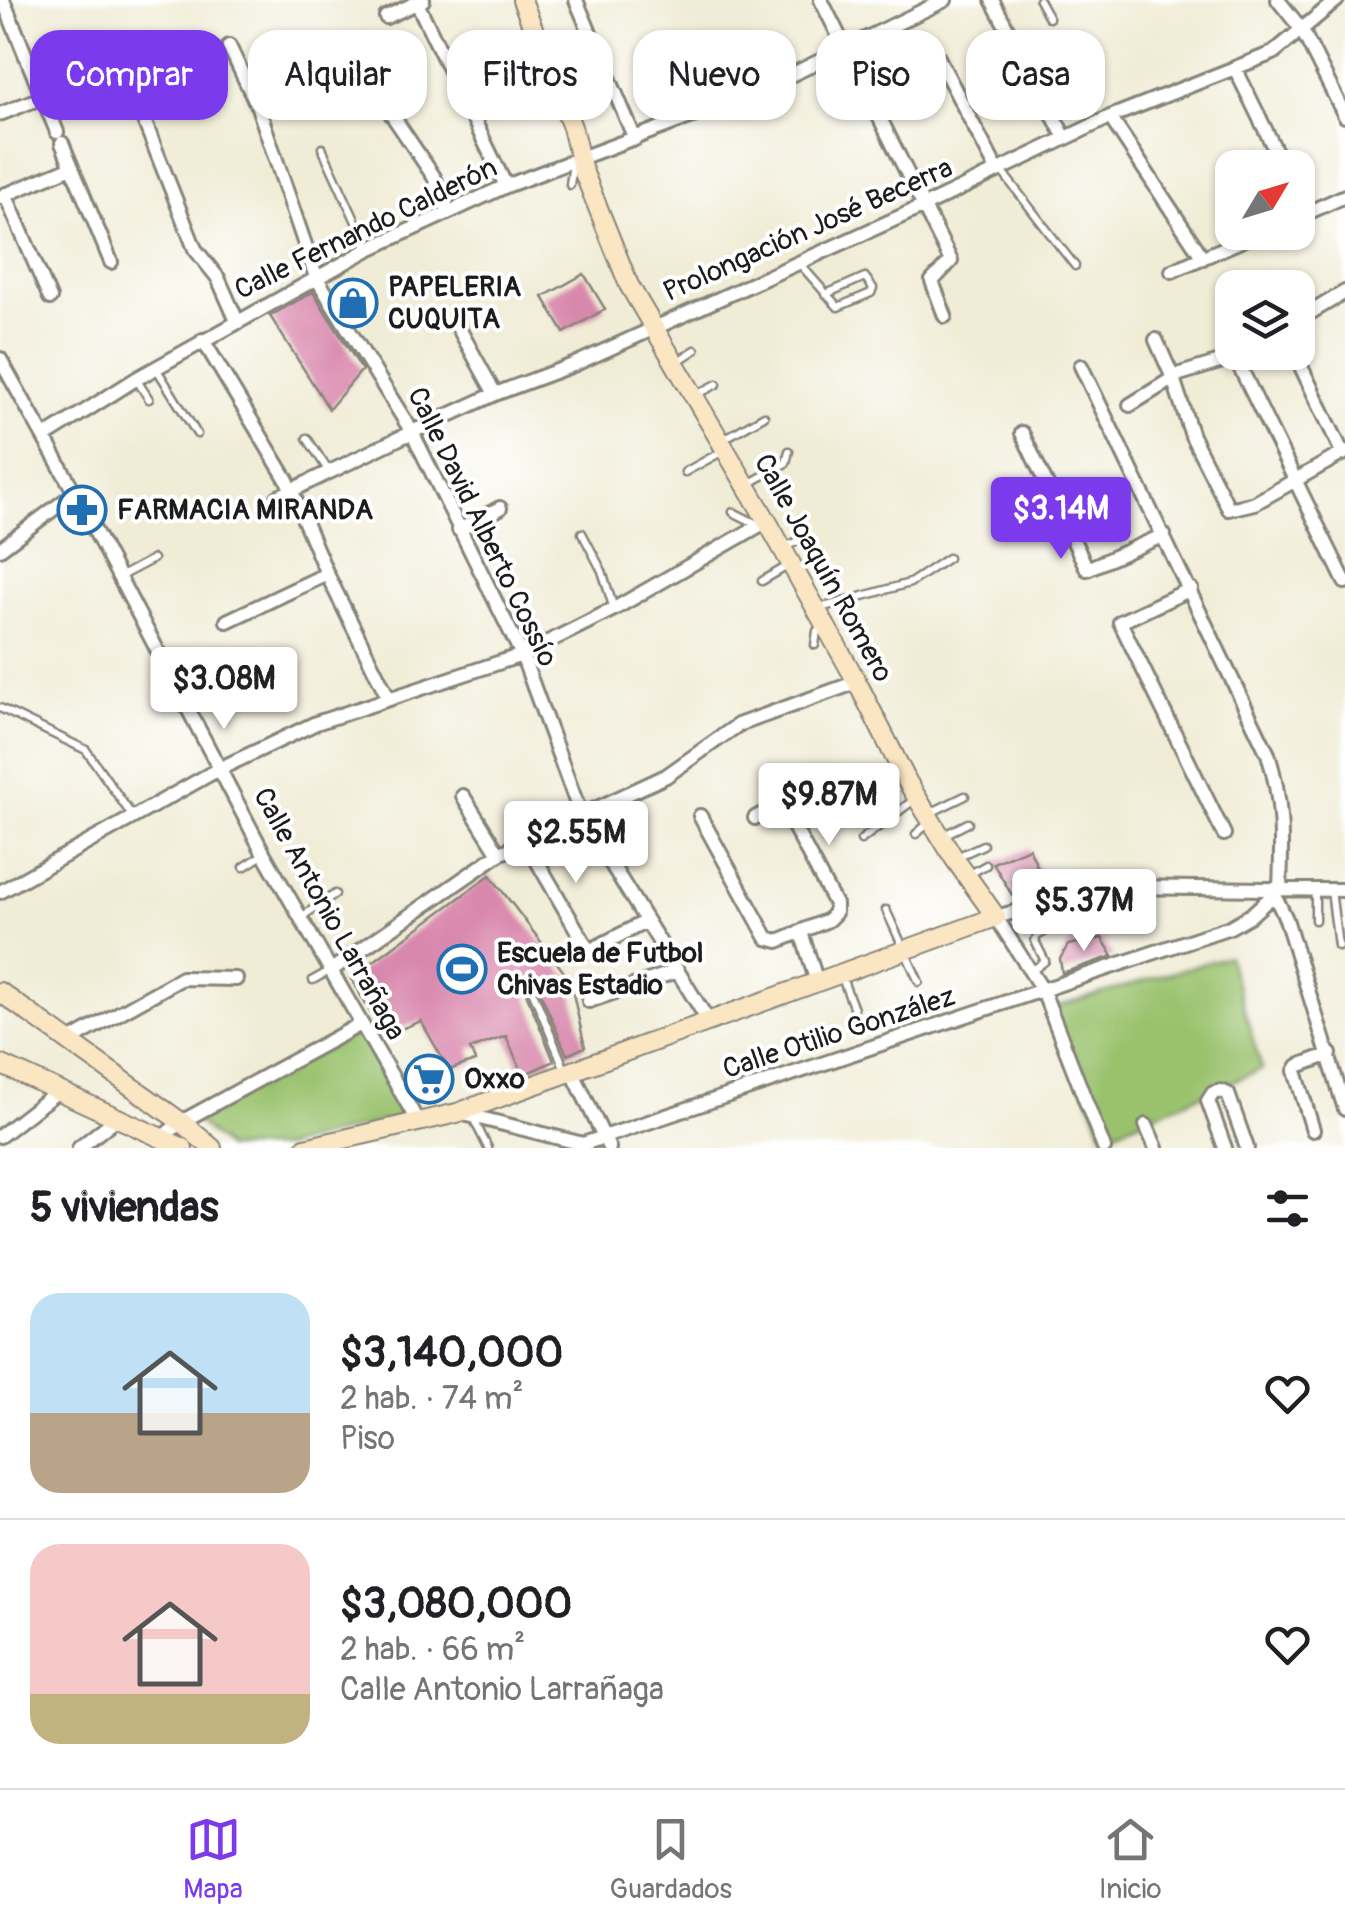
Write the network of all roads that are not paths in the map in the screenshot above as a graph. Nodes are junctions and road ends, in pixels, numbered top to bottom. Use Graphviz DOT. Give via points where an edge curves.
graph roads {
  1 [pos="3,0"];
  2 [pos="522,0"];
  3 [pos="576,0"];
  4 [pos="821,0"];
  5 [pos="945,0"];
  6 [pos="992,0"];
  7 [pos="1039,0"];
  8 [pos="1278,0"];
  9 [pos="1337,0"];
  10 [pos="420,1"];
  11 [pos="386,17"];
  12 [pos="1049,18"];
  13 [pos="838,30"];
  14 [pos="884,30"];
  15 [pos="1302,30"];
  16 [pos="229,46"];
  17 [pos="816,63"];
  18 [pos="30,65"];
  19 [pos="1235,68"];
  20 [pos="946,71"];
  21 [pos="30,102"];
  22 [pos="0,114"];
  23 [pos="1345,116"];
  24 [pos="1110,118"];
  25 [pos="53,120"];
  26 [pos="144,120"];
  27 [pos="395,120"];
  28 [pos="883,120"];
  29 [pos="635,138"];
  30 [pos="1065,138"];
  31 [pos="322,148"];
  32 [pos="1275,150"];
  33 [pos="576,160"];
  34 [pos="72,166"];
  35 [pos="999,170"];
  36 [pos="570,185"];
  37 [pos="506,186"];
  38 [pos="3,195"];
  39 [pos="1345,196"];
  40 [pos="924,206"];
  41 [pos="1315,209"];
  42 [pos="448,211"];
  43 [pos="369,249"];
  44 [pos="1221,250"];
  45 [pos="1203,258"];
  46 [pos="111,262"];
  47 [pos="798,262"];
  48 [pos="1075,266"];
  49 [pos="1172,271"];
  50 [pos="316,277"];
  51 [pos="826,294"];
  52 [pos="1344,296"];
  53 [pos="50,298"];
  54 [pos="1315,311"];
  55 [pos="945,316"];
  56 [pos="237,321"];
  57 [pos="457,325"];
  58 [pos="653,328"];
  59 [pos="203,340"];
  60 [pos="1156,340"];
  61 [pos="694,350"];
  62 [pos="0,358"];
  63 [pos="1215,362"];
  64 [pos="674,364"];
  65 [pos="1080,366"];
  66 [pos="156,368"];
  67 [pos="1244,370"];
  68 [pos="1303,370"];
  69 [pos="1173,378"];
  70 [pos="136,379"];
  71 [pos="717,384"];
  72 [pos="495,394"];
  73 [pos="694,396"];
  74 [pos="148,399"];
  75 [pos="1130,405"];
  76 [pos="764,416"];
  77 [pos="412,432"];
  78 [pos="1022,433"];
  79 [pos="196,434"];
  80 [pos="44,437"];
  81 [pos="307,438"];
  82 [pos="723,446"];
  83 [pos="789,451"];
  84 [pos="1344,453"];
  85 [pos="329,472"];
  86 [pos="685,472"];
  87 [pos="1296,482"];
  88 [pos="746,486"];
  89 [pos="75,493"];
  90 [pos="284,495"];
  91 [pos="500,508"];
  92 [pos="733,512"];
  93 [pos="765,524"];
  94 [pos="459,530"];
  95 [pos="582,533"];
  96 [pos="1164,535"];
  97 [pos="806,536"];
  98 [pos="0,550"];
  99 [pos="787,556"];
  100 [pos="948,558"];
  101 [pos="153,559"];
  102 [pos="327,574"];
  103 [pos="119,577"];
  104 [pos="762,582"];
  105 [pos="1345,582"];
  106 [pos="1191,589"];
  107 [pos="614,609"];
  108 [pos="820,616"];
  109 [pos="227,621"];
  110 [pos="815,645"];
  111 [pos="522,655"];
  112 [pos="857,682"];
  113 [pos="389,699"];
  114 [pos="0,708"];
  115 [pos="219,769"];
  116 [pos="463,796"];
  117 [pos="964,796"];
  118 [pos="917,798"];
  119 [pos="581,815"];
  120 [pos="700,816"];
  121 [pos="133,817"];
  122 [pos="755,818"];
  123 [pos="968,822"];
  124 [pos="933,824"];
  125 [pos="916,834"];
  126 [pos="1224,834"];
  127 [pos="861,840"];
  128 [pos="526,842"];
  129 [pos="983,845"];
  130 [pos="264,854"];
  131 [pos="499,854"];
  132 [pos="954,858"];
  133 [pos="1281,864"];
  134 [pos="986,865"];
  135 [pos="244,867"];
  136 [pos="966,877"];
  137 [pos="1296,889"];
  138 [pos="1315,889"];
  139 [pos="1338,890"];
  140 [pos="0,892"];
  141 [pos="1277,892"];
  142 [pos="334,894"];
  143 [pos="1056,900"];
  144 [pos="886,910"];
  145 [pos="996,917"];
  146 [pos="300,918"];
  147 [pos="1315,920"];
  148 [pos="646,922"];
  149 [pos="801,932"];
  150 [pos="1338,946"];
  151 [pos="905,950"];
  152 [pos="330,970"];
  153 [pos="677,970"];
  154 [pos="1032,970"];
  155 [pos="840,974"];
  156 [pos="236,978"];
  157 [pos="313,980"];
  158 [pos="817,982"];
  159 [pos="918,982"];
  160 [pos="532,990"];
  161 [pos="1043,991"];
  162 [pos="0,992"];
  163 [pos="590,1001"];
  164 [pos="854,1009"];
  165 [pos="709,1022"];
  166 [pos="361,1024"];
  167 [pos="69,1041"];
  168 [pos="1330,1054"];
  169 [pos="0,1064"];
  170 [pos="570,1072"];
  171 [pos="58,1091"];
  172 [pos="1345,1110"];
  173 [pos="465,1115"];
  174 [pos="117,1118"];
  175 [pos="181,1122"];
  176 [pos="418,1122"];
  177 [pos="1146,1124"];
  178 [pos="1313,1130"];
  179 [pos="0,1136"];
  180 [pos="160,1139"];
  181 [pos="607,1143"];
  182 [pos="80,1148"];
  183 [pos="183,1148"];
  184 [pos="212,1148"];
  185 [pos="305,1148"];
  186 [pos="488,1148"];
  187 [pos="1104,1148"];
  188 [pos="1156,1148"];
  189 [pos="1225,1148"];
  190 [pos="1247,1148"];
  1 -- 18 [label="street"];
  2 -- 33 [label="street, Calle Joaquín Romero" via="572,127"];
  3 -- 29 [label="street"];
  4 -- 13 [label="street"];
  5 -- 14 [label="street, Calle Fernando Calderón"];
  6 -- 30 [label="street"];
  7 -- 12 [label="lane"];
  8 -- 15 [label="street"];
  9 -- 15 [label="street, Prolongación José Becerra"];
  10 -- 11 [label="street"];
  10 -- 37 [label="street"];
  15 -- 19 [label="street, Prolongación José Becerra" via="1272,54"];
  15 -- 23 [label="street"];
  16 -- 50 [label="street, Calle David Alberto Cossío" via="258,107"];
  17 -- 29 [label="street, Calle Fernando Calderón"];
  19 -- 24 [label="street, Prolongación José Becerra"];
  19 -- 32 [label="street"];
  20 -- 35 [label="street"];
  21 -- 22 [label="street"];
  24 -- 30 [label="street, Prolongación José Becerra"];
  24 -- 45 [label="street"];
  25 -- 34 [label="street"];
  26 -- 56 [label="street" via="195,249 218,278"];
  27 -- 42 [label="street"];
  28 -- 40 [label="street"];
  29 -- 33 [label="street, Calle Fernando Calderón"];
  30 -- 35 [label="street, Prolongación José Becerra"];
  31 -- 43 [label="lane"];
  33 -- 36 [label="lane"];
  33 -- 37 [label="street, Calle Fernando Calderón"];
  33 -- 58 [label="street, Calle Joaquín Romero"];
  34 -- 38 [label="street"];
  34 -- 46 [label="street"];
  35 -- 40 [label="street, Prolongación José Becerra"];
  35 -- 48 [label="lane"];
  37 -- 42 [label="street, Calle Fernando Calderón"];
  38 -- 53 [label="street"];
  39 -- 41 [label="street"];
  40 -- 47 [label="street, Prolongación José Becerra"];
  40 -- 55 [label="street" via="951,261 932,280"];
  42 -- 43 [label="street, Calle Fernando Calderón"];
  43 -- 50 [label="street, Calle Fernando Calderón"];
  44 -- 45 [label="street"];
  45 -- 49 [label="street"];
  47 -- 51 [label="lane"];
  47 -- 58 [label="street, Prolongación José Becerra"];
  50 -- 56 [label="street, Calle Fernando Calderón"];
  50 -- 77 [label="street, Calle David Alberto Cossío"];
  51 -- 51 [label="lane" via="865,278 874,288 840,308"];
  52 -- 54 [label="street"];
  56 -- 59 [label="street, Calle Fernando Calderón"];
  57 -- 72 [label="street"];
  58 -- 64 [label="street, Calle Joaquín Romero"];
  58 -- 72 [label="street, Prolongación José Becerra"];
  59 -- 66 [label="street, Calle Fernando Calderón"];
  59 -- 90 [label="street" via="287,480"];
  60 -- 69 [label="street"];
  61 -- 64 [label="lane"];
  62 -- 80 [label="street, Calle Antonio Larrañaga"];
  63 -- 69 [label="street"];
  64 -- 73 [label="street, Calle Joaquín Romero"];
  65 -- 96 [label="street"];
  66 -- 70 [label="street, Calle Fernando Calderón"];
  66 -- 79 [label="lane"];
  67 -- 87 [label="street"];
  68 -- 84 [label="street"];
  69 -- 75 [label="street"];
  69 -- 87 [label="street" via="1192,436 1229,509"];
  70 -- 74 [label="lane"];
  70 -- 80 [label="street, Calle Fernando Calderón"];
  71 -- 73 [label="lane"];
  72 -- 77 [label="street, Prolongación José Becerra"];
  73 -- 82 [label="street, Calle Joaquín Romero"];
  76 -- 82 [label="lane"];
  77 -- 85 [label="street, Prolongación José Becerra"];
  77 -- 94 [label="street, Calle David Alberto Cossío"];
  78 -- 96 [label="street" via="1088,569"];
  80 -- 89 [label="street, Calle Antonio Larrañaga"];
  81 -- 85 [label="lane"];
  82 -- 86 [label="lane"];
  82 -- 88 [label="street, Calle Joaquín Romero"];
  83 -- 88 [label="lane" via="786,463"];
  84 -- 87 [label="street"];
  85 -- 90 [label="street, Prolongación José Becerra"];
  87 -- 105 [label="street"];
  88 -- 93 [label="street, Calle Joaquín Romero"];
  89 -- 98 [label="street"];
  89 -- 103 [label="street, Calle Antonio Larrañaga"];
  90 -- 102 [label="street"];
  91 -- 94 [label="street"];
  92 -- 93 [label="lane"];
  93 -- 99 [label="street, Calle Joaquín Romero"];
  93 -- 107 [label="street"];
  94 -- 111 [label="street, Calle David Alberto Cossío"];
  95 -- 107 [label="lane"];
  96 -- 106 [label="street"];
  97 -- 99 [label="lane"];
  99 -- 104 [label="lane"];
  99 -- 108 [label="street, Calle Joaquín Romero"];
  100 -- 108 [label="lane" via="910,583"];
  101 -- 103 [label="lane"];
  102 -- 109 [label="street"];
  102 -- 113 [label="street"];
  103 -- 115 [label="street, Calle Antonio Larrañaga"];
  106 -- 126 [label="street" via="1120,622"];
  106 -- 133 [label="street" via="1268,754 1279,790"];
  107 -- 111 [label="street"];
  108 -- 110 [label="lane"];
  108 -- 112 [label="street, Calle Joaquín Romero"];
  111 -- 113 [label="street"];
  111 -- 119 [label="street, Calle David Alberto Cossío"];
  112 -- 118 [label="street, Calle Joaquín Romero"];
  112 -- 119 [label="street" via="738,725 666,776"];
  113 -- 115 [label="street" via="316,723"];
  114 -- 121 [label="lane" via="86,750"];
  115 -- 121 [label="street"];
  115 -- 130 [label="street, Calle Antonio Larrañaga"];
  116 -- 131 [label="street"];
  117 -- 124 [label="lane"];
  118 -- 124 [label="street, Calle Joaquín Romero"];
  118 -- 127 [label="lane"];
  119 -- 128 [label="street"];
  119 -- 148 [label="street, Calle David Alberto Cossío"];
  120 -- 149 [label="street" via="766,938 778,942"];
  121 -- 140 [label="street"];
  122 -- 149 [label="street" via="779,805 785,810 835,904 828,920"];
  123 -- 124 [label="lane"];
  124 -- 125 [label="lane"];
  124 -- 132 [label="street, Calle Joaquín Romero"];
  128 -- 131 [label="street"];
  128 -- 148 [label="street" via="588,951"];
  129 -- 132 [label="lane"];
  130 -- 135 [label="lane"];
  130 -- 146 [label="street, Calle Antonio Larrañaga"];
  131 -- 152 [label="street"];
  132 -- 136 [label="street, Calle Joaquín Romero"];
  133 -- 137 [label="street"];
  133 -- 141 [label="street"];
  134 -- 136 [label="lane"];
  136 -- 145 [label="street, Calle Joaquín Romero"];
  137 -- 138 [label="street"];
  137 -- 141 [label="street"];
  138 -- 139 [label="street"];
  138 -- 147 [label="lane"];
  139 -- 150 [label="lane"];
  141 -- 143 [label="street" via="1125,887"];
  141 -- 161 [label="street, Calle Otilio González" via="1230,927"];
  141 -- 168 [label="street"];
  142 -- 146 [label="lane"];
  143 -- 145 [label="street"];
  143 -- 154 [label="lane" via="1066,920 1037,936 1045,961"];
  144 -- 151 [label="lane"];
  145 -- 151 [label="street"];
  145 -- 154 [label="street, Calle Joaquín Romero"];
  146 -- 152 [label="street, Calle Antonio Larrañaga"];
  148 -- 153 [label="street, Calle David Alberto Cossío"];
  149 -- 158 [label="street"];
  151 -- 155 [label="street"];
  151 -- 159 [label="lane"];
  152 -- 157 [label="lane"];
  152 -- 166 [label="street, Calle Antonio Larrañaga"];
  153 -- 163 [label="street"];
  153 -- 165 [label="street, Calle David Alberto Cossío"];
  154 -- 161 [label="street, Calle Joaquín Romero"];
  155 -- 158 [label="street"];
  155 -- 164 [label="lane"];
  156 -- 167 [label="street" via="182,978"];
  158 -- 165 [label="street"];
  160 -- 170 [label="lane"];
  161 -- 181 [label="street, Calle Otilio González"];
  161 -- 187 [label="street, Calle Joaquín Romero"];
  162 -- 167 [label="street"];
  165 -- 170 [label="street"];
  166 -- 175 [label="street"];
  166 -- 176 [label="street, Calle Antonio Larrañaga"];
  167 -- 175 [label="street"];
  168 -- 172 [label="street"];
  168 -- 178 [label="street" via="1295,1071"];
  169 -- 171 [label="street"];
  170 -- 173 [label="street"];
  170 -- 181 [label="street"];
  171 -- 174 [label="street"];
  171 -- 179 [label="street"];
  173 -- 176 [label="street"];
  173 -- 181 [label="street, Calle Otilio González" via="573,1143"];
  173 -- 186 [label="lane"];
  174 -- 180 [label="street"];
  174 -- 182 [label="street"];
  175 -- 180 [label="street"];
  175 -- 184 [label="street"];
  176 -- 185 [label="street"];
  177 -- 188 [label="street"];
  180 -- 183 [label="street"];
  189 -- 190 [label="street" via="1208,1101 1221,1091 1228,1094"];
}
